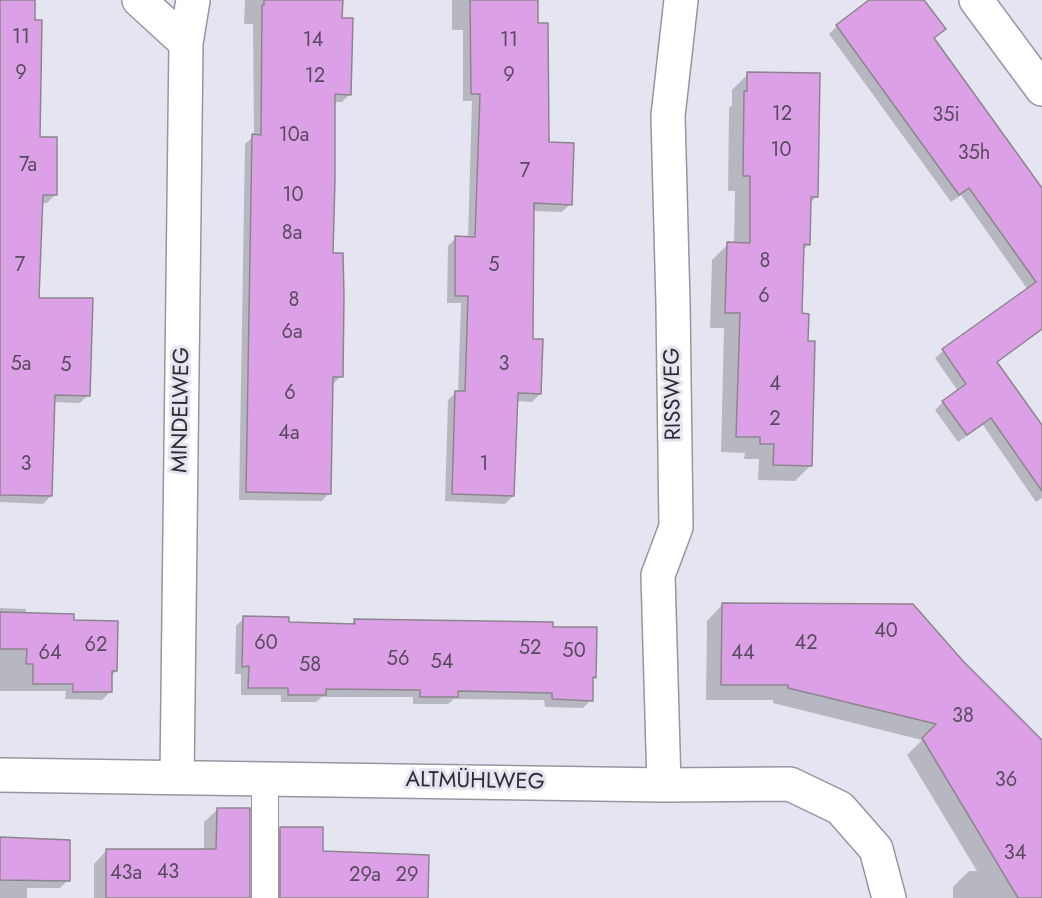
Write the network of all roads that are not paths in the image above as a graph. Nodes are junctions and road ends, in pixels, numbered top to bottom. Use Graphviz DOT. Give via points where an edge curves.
graph roads {
  1 [pos="139,0"];
  2 [pos="193,0"];
  3 [pos="681,0"];
  4 [pos="976,0"];
  5 [pos="186,42"];
  6 [pos="1042,89"];
  7 [pos="0,776"];
  8 [pos="177,777"];
  9 [pos="265,779"];
  10 [pos="664,784"];
  11 [pos="265,898"];
  12 [pos="889,898"];
  1 -- 5 [label="street"];
  2 -- 5 [label="street, MINDELWEG"];
  3 -- 10 [label="street, RISSWEG" via="668,116 676,527 658,575"];
  4 -- 6 [label="street"];
  5 -- 8 [label="street, MINDELWEG"];
  7 -- 8 [label="street, ALTMÜHLWEG"];
  8 -- 9 [label="street, ALTMÜHLWEG"];
  9 -- 10 [label="street, ALTMÜHLWEG"];
  9 -- 11 [label="lane"];
  10 -- 12 [label="street, ALTMÜHLWEG" via="790,784 840,808 876,849"];
}
